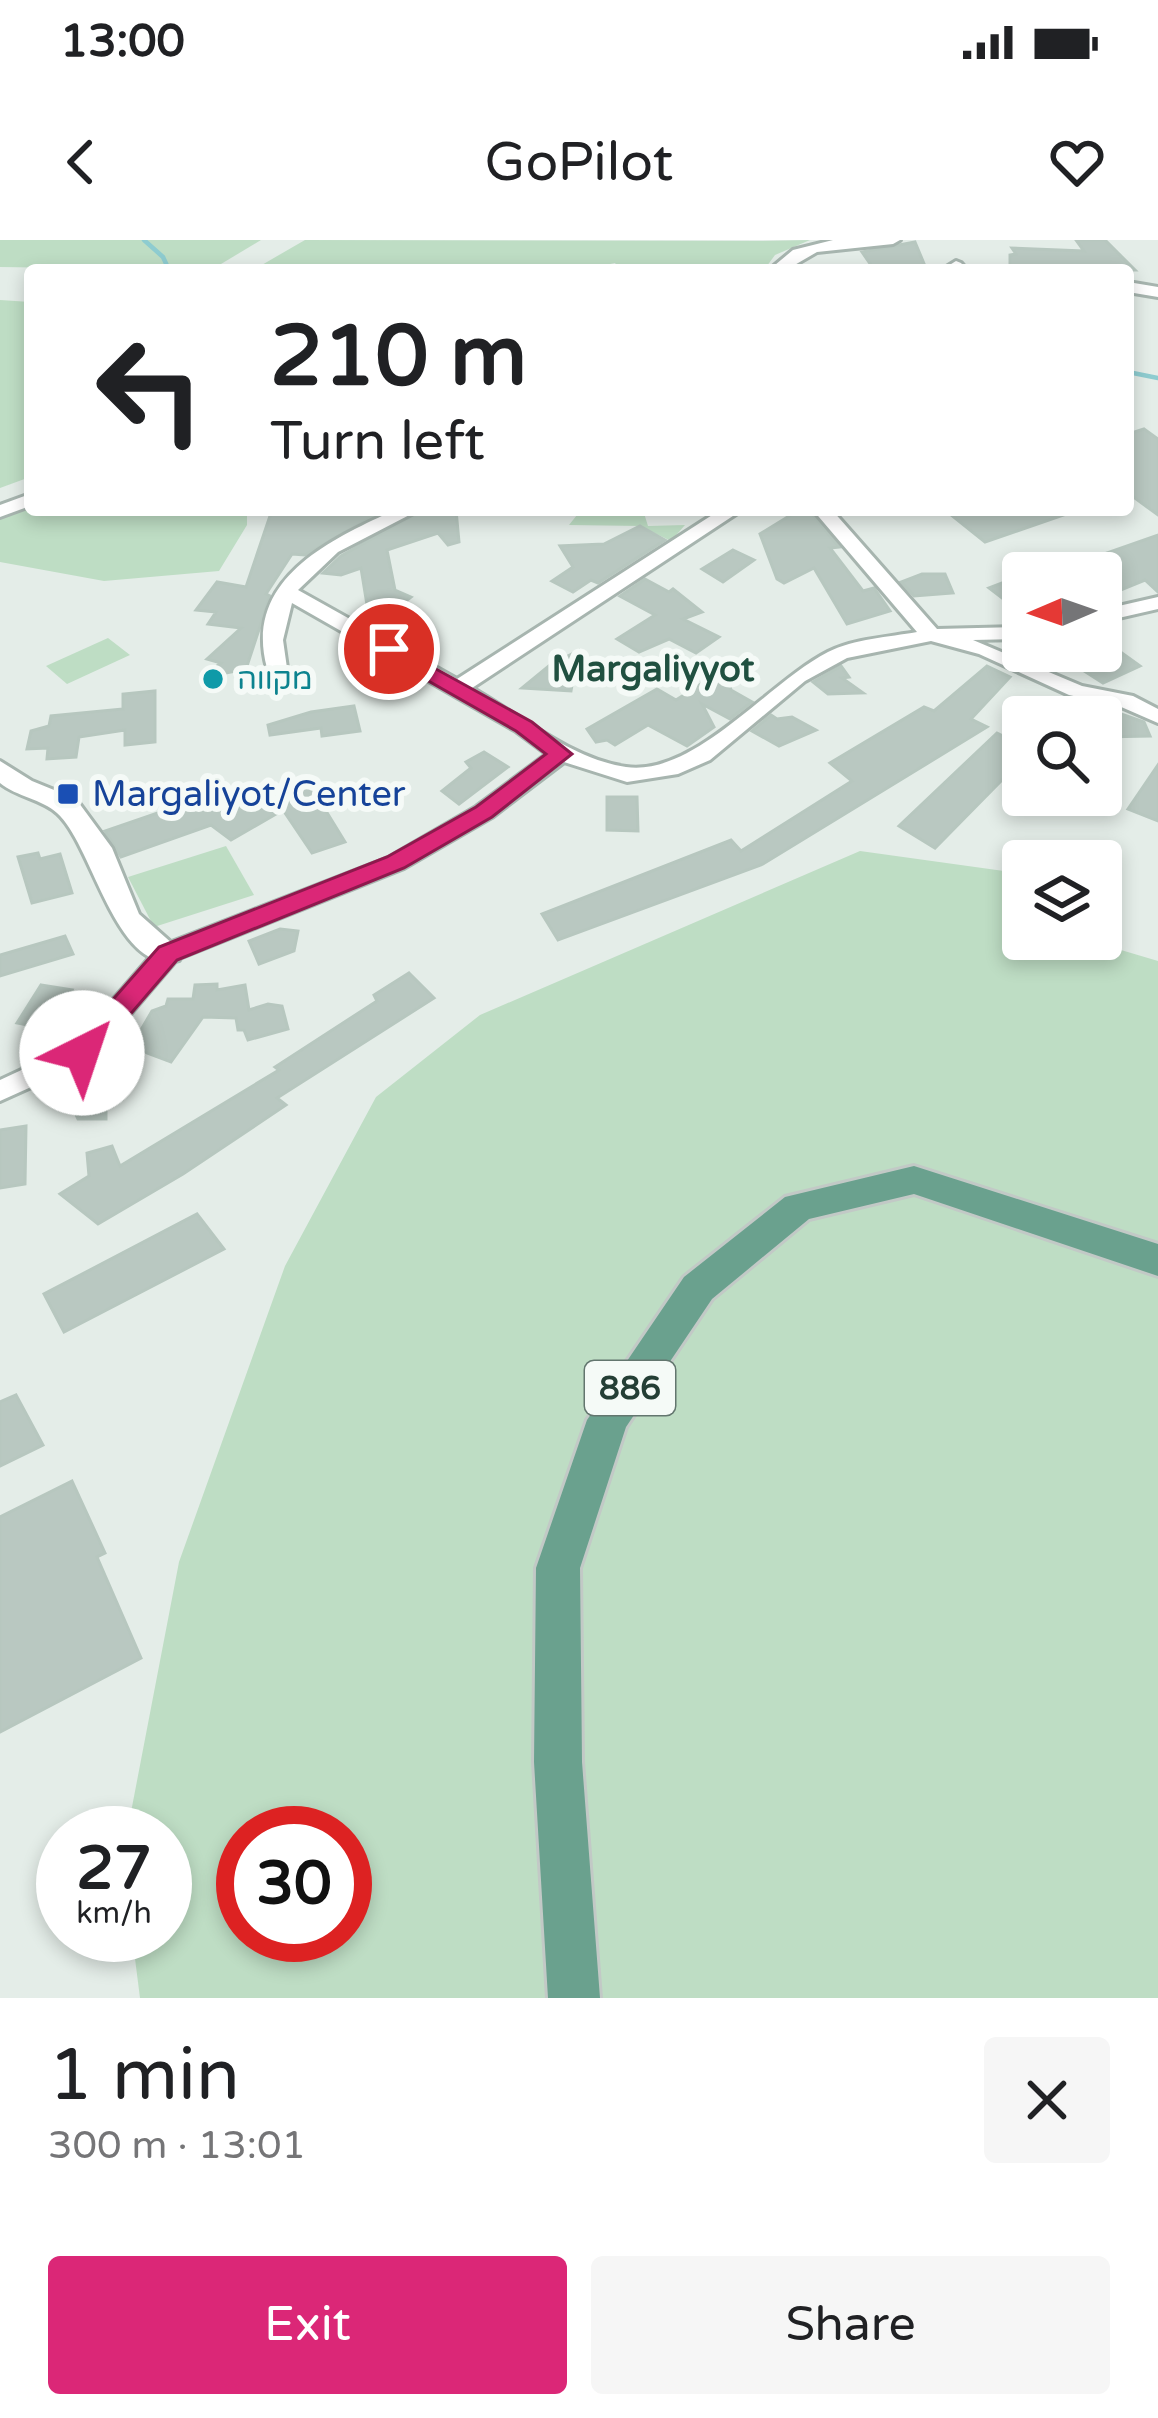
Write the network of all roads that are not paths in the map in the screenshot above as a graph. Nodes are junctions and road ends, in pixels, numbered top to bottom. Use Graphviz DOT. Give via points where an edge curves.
graph roads {
  1 [pos="893,240"];
  2 [pos="781,264"];
  3 [pos="398,516"];
  4 [pos="724,516"];
  5 [pos="827,516"];
  6 [pos="285,590"];
  7 [pos="1158,603"];
  8 [pos="1122,611"];
  9 [pos="1002,633"];
  10 [pos="931,635"];
  11 [pos="277,668"];
  12 [pos="458,688"];
  13 [pos="1158,716"];
  14 [pos="561,754"];
  15 [pos="7,782"];
  16 [pos="168,953"];
  17 [pos="0,1091"];
  18 [pos="1158,1260"];
  19 [pos="574,1998"];
  1 -- 2 [label="street" via="803,250"];
  3 -- 6 [label="street" via="300,567"];
  4 -- 12 [label="street"];
  5 -- 10 [label="street"];
  6 -- 11 [label="street" via="269,645"];
  6 -- 12 [label="street"];
  7 -- 8 [label="street"];
  9 -- 10 [label="street"];
  10 -- 13 [label="street"];
  10 -- 14 [label="street" via="841,653 798,677 703,755 670,770 627,775"];
  12 -- 14 [label="street"];
  14 -- 16 [label="street" via="484,812 396,862"];
  15 -- 16 [label="street" via="67,805 98,848 126,920"];
  16 -- 17 [label="street" via="82,1053"];
  18 -- 19 [label="main road, 886" via="914,1180 798,1207 698,1288 608,1420 558,1568 558,1762"];
}
